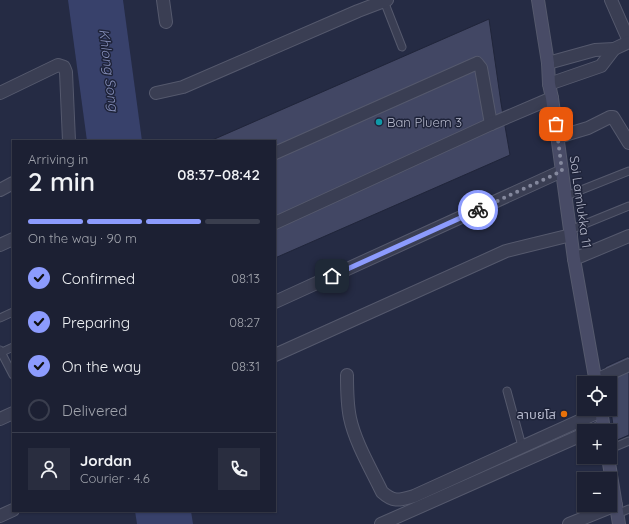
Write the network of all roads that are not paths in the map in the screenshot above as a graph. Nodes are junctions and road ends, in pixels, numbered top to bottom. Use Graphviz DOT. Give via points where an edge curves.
graph roads {
  1 [pos="163,0"];
  2 [pos="386,0"];
  3 [pos="538,0"];
  4 [pos="611,0"];
  5 [pos="356,6"];
  6 [pos="166,22"];
  7 [pos="629,42"];
  8 [pos="402,47"];
  9 [pos="614,49"];
  10 [pos="548,63"];
  11 [pos="549,84"];
  12 [pos="0,93"];
  13 [pos="156,93"];
  14 [pos="552,98"];
  15 [pos="491,124"];
  16 [pos="558,137"];
  17 [pos="69,140"];
  18 [pos="629,143"];
  19 [pos="276,153"];
  20 [pos="562,171"];
  21 [pos="629,171"];
  22 [pos="12,184"];
  23 [pos="0,190"];
  24 [pos="566,196"];
  25 [pos="629,206"];
  26 [pos="276,223"];
  27 [pos="570,233"];
  28 [pos="629,236"];
  29 [pos="12,239"];
  30 [pos="0,245"];
  31 [pos="574,259"];
  32 [pos="276,302"];
  33 [pos="12,312"];
  34 [pos="0,318"];
  35 [pos="12,347"];
  36 [pos="0,352"];
  37 [pos="276,355"];
  38 [pos="629,366"];
  39 [pos="12,374"];
  40 [pos="347,375"];
  41 [pos="595,376"];
  42 [pos="607,376"];
  43 [pos="507,391"];
  44 [pos="12,413"];
  45 [pos="588,416"];
  46 [pos="0,419"];
  47 [pos="577,437"];
  48 [pos="629,441"];
  49 [pos="522,446"];
  50 [pos="617,446"];
  51 [pos="609,464"];
  52 [pos="629,508"];
  53 [pos="12,510"];
  54 [pos="617,514"];
  55 [pos="0,516"];
  56 [pos="380,524"];
  57 [pos="569,524"];
  1 -- 6 [label="street"];
  2 -- 5 [label="street"];
  2 -- 8 [label="lane"];
  3 -- 10 [label="street, Soi Lamlukka 11"];
  4 -- 7 [label="street"];
  5 -- 13 [label="street" via="183,87"];
  7 -- 9 [label="street"];
  9 -- 10 [label="street" via="595,50"];
  9 -- 11 [label="street" via="601,66"];
  10 -- 11 [label="street, Soi Lamlukka 11"];
  11 -- 14 [label="street, Soi Lamlukka 11"];
  12 -- 17 [label="street" via="58,65 64,67"];
  14 -- 15 [label="street"];
  14 -- 16 [label="street, Soi Lamlukka 11"];
  15 -- 19 [label="street" via="481,68 474,64"];
  15 -- 26 [label="street"];
  16 -- 18 [label="street" via="588,128 613,116"];
  16 -- 20 [label="street, Soi Lamlukka 11"];
  20 -- 24 [label="street, Soi Lamlukka 11"];
  20 -- 32 [label="street"];
  21 -- 24 [label="lane"];
  22 -- 23 [label="street"];
  24 -- 27 [label="street, Soi Lamlukka 11"];
  25 -- 27 [label="lane"];
  27 -- 31 [label="street, Soi Lamlukka 11"];
  27 -- 37 [label="street" via="506,251"];
  28 -- 31 [label="street"];
  29 -- 30 [label="street"];
  31 -- 41 [label="street, Soi Lamlukka 11"];
  33 -- 34 [label="lane"];
  35 -- 36 [label="lane"];
  36 -- 39 [label="lane"];
  38 -- 42 [label="street"];
  40 -- 49 [label="street" via="348,407 356,436 382,492 391,499 414,496"];
  43 -- 49 [label="lane"];
  44 -- 46 [label="street"];
  45 -- 49 [label="street"];
  47 -- 56 [label="street"];
  48 -- 50 [label="lane"];
  51 -- 54 [label="street"];
  52 -- 54 [label="lane"];
  53 -- 55 [label="street"];
  54 -- 57 [label="street"];
}
